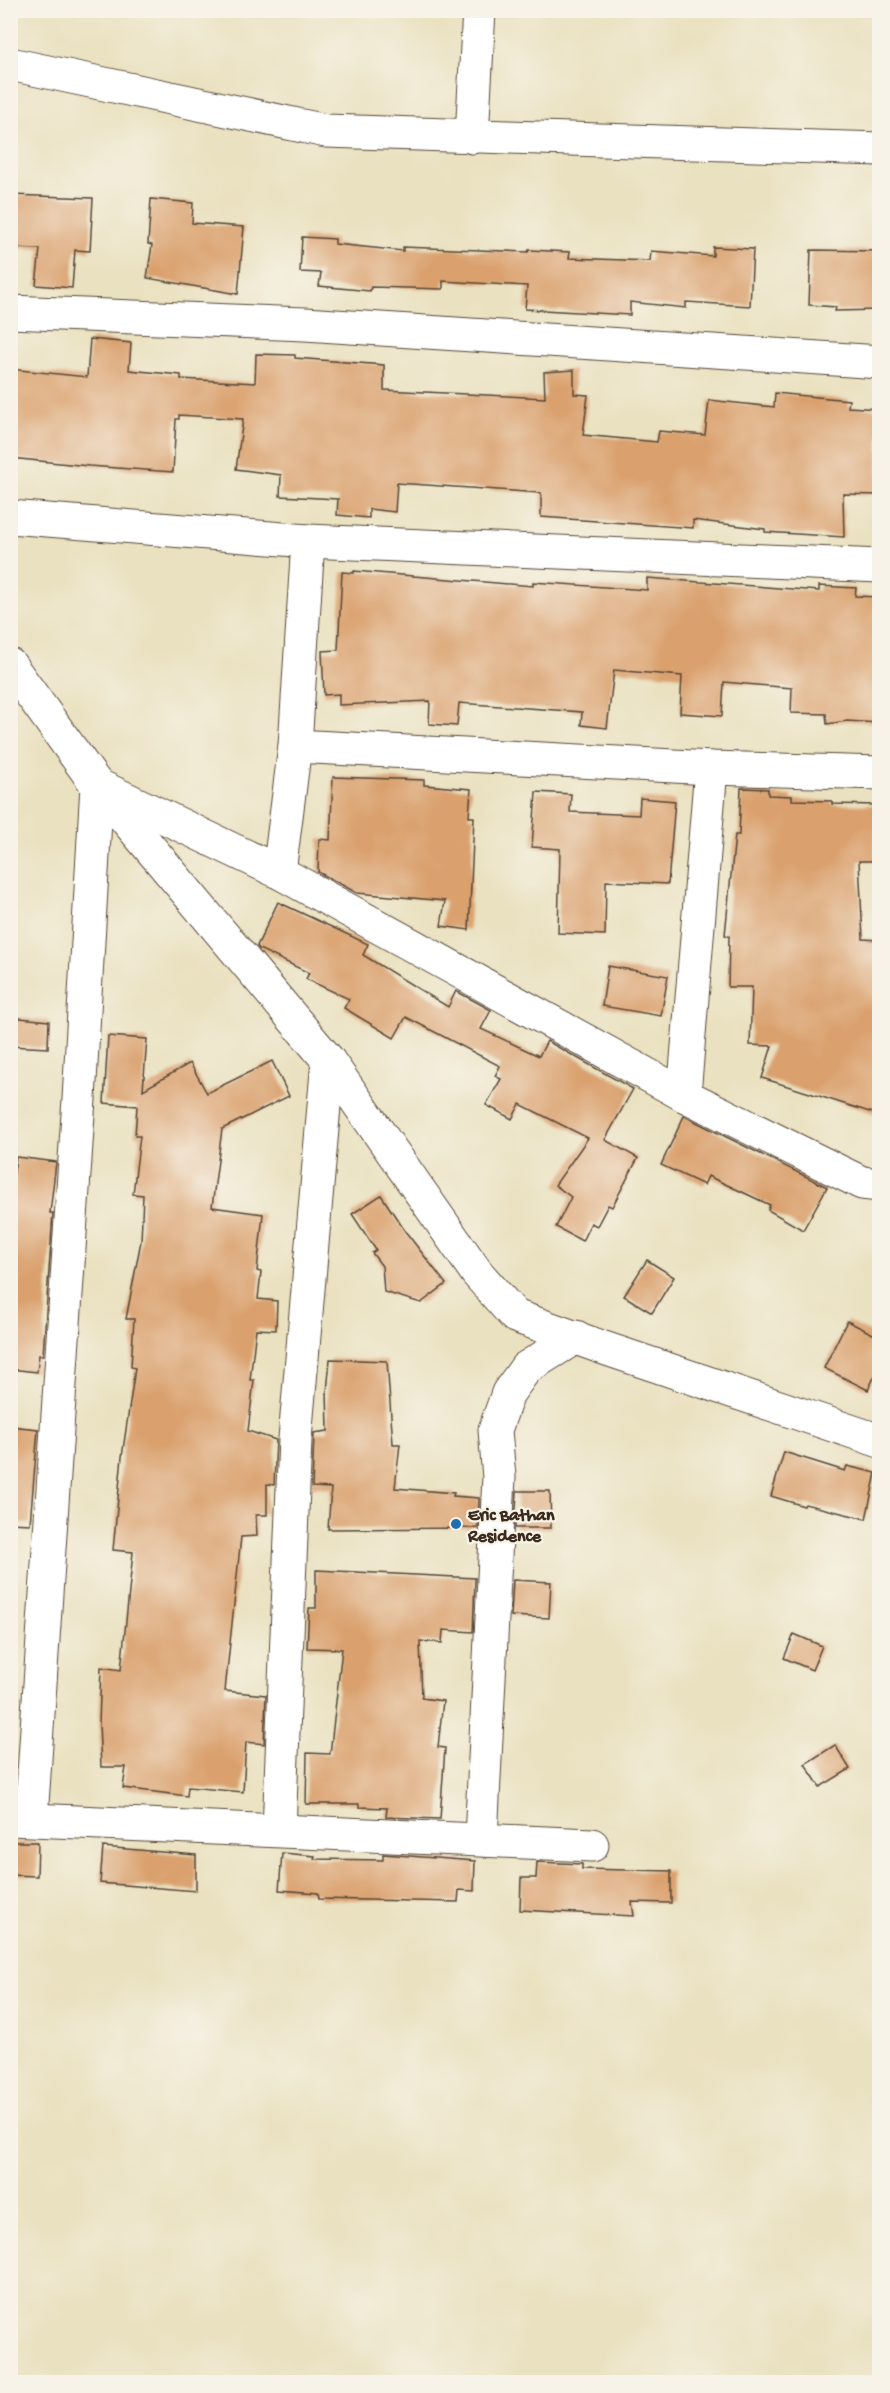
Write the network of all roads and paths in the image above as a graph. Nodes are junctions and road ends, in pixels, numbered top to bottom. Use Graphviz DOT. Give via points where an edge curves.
graph roads {
  1 [pos="479,10"];
  2 [pos="10,64"];
  3 [pos="472,137"];
  4 [pos="879,149"];
  5 [pos="10,312"];
  6 [pos="879,362"];
  7 [pos="10,517"];
  8 [pos="308,540"];
  9 [pos="879,567"];
  10 [pos="10,665"];
  11 [pos="296,746"];
  12 [pos="711,768"];
  13 [pos="879,773"];
  14 [pos="98,785"];
  15 [pos="279,872"];
  16 [pos="328,1060"];
  17 [pos="684,1095"];
  18 [pos="879,1185"];
  19 [pos="576,1337"];
  20 [pos="879,1442"];
  21 [pos="21,1819"];
  22 [pos="279,1830"];
  23 [pos="480,1839"];
  24 [pos="592,1845"];
  1 -- 3 [label="street"];
  2 -- 3 [label="street" via="326,131"];
  3 -- 4 [label="street"];
  5 -- 6 [label="street" via="305,324"];
  7 -- 8 [label="street"];
  8 -- 9 [label="street"];
  8 -- 11 [label="street"];
  10 -- 14 [label="street"];
  11 -- 12 [label="street"];
  11 -- 15 [label="street"];
  12 -- 13 [label="street"];
  12 -- 17 [label="street"];
  14 -- 15 [label="street"];
  14 -- 16 [label="street"];
  14 -- 21 [label="street" via="80,1099"];
  15 -- 17 [label="street"];
  16 -- 19 [label="street" via="498,1299 515,1316"];
  16 -- 22 [label="street" via="295,1439"];
  17 -- 18 [label="street" via="862,1183"];
  19 -- 20 [label="street"];
  19 -- 23 [label="street" via="526,1368 508,1393 495,1430 499,1477"];
  21 -- 22 [label="street"];
  22 -- 23 [label="street"];
  23 -- 24 [label="street"];
}
